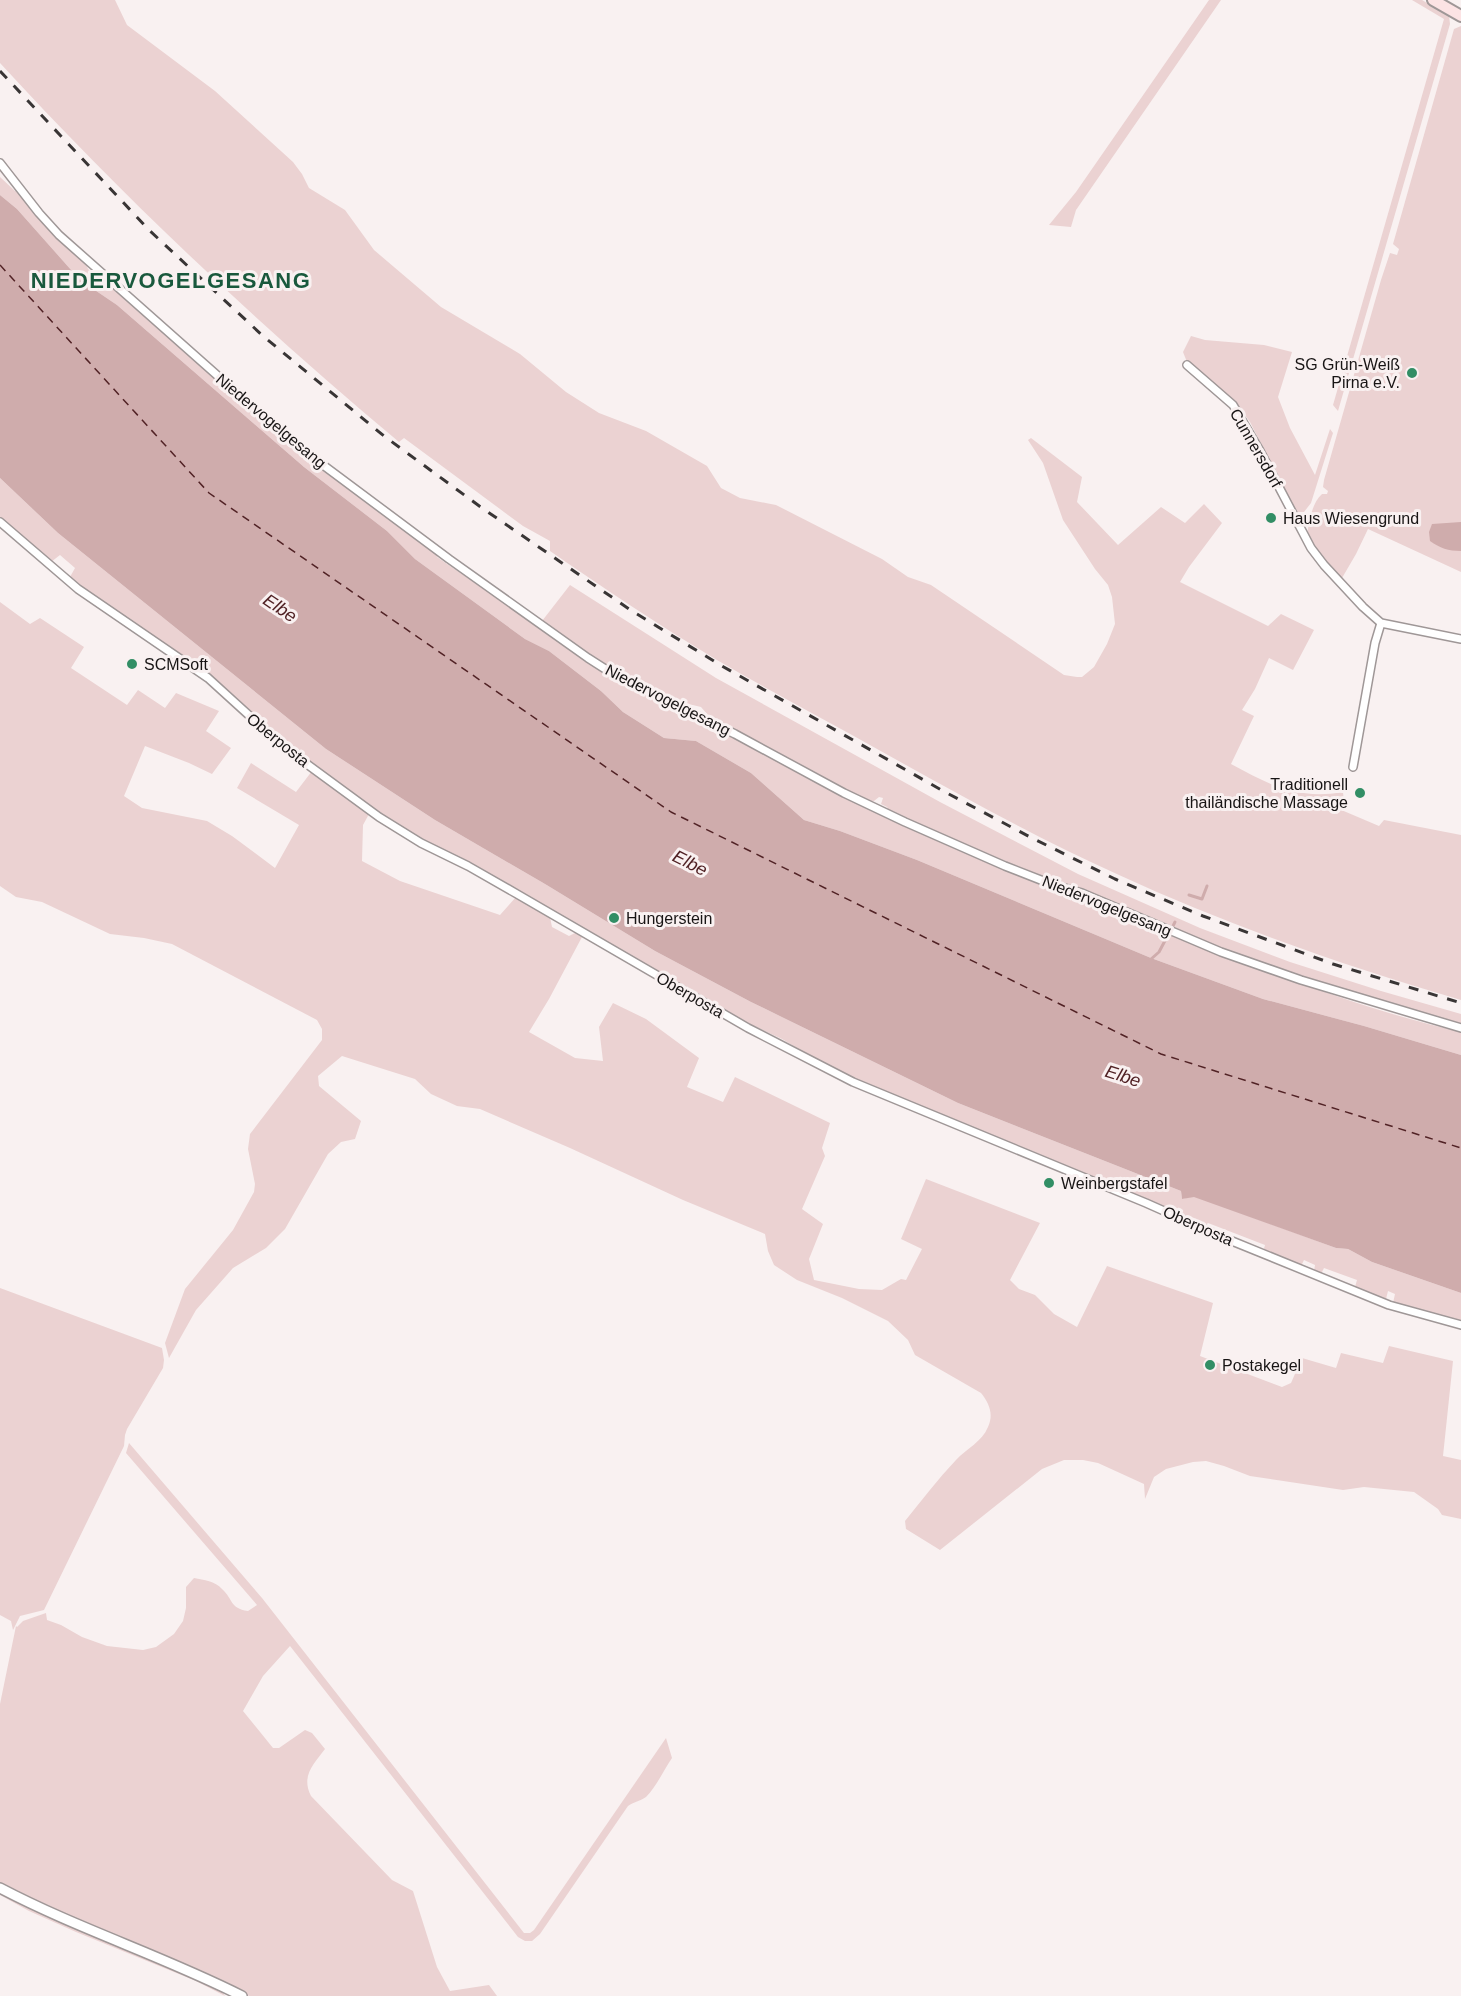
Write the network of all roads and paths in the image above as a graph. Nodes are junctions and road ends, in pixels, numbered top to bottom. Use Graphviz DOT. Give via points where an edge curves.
graph roads {
  1 [pos="1437,1"];
  2 [pos="1461,16"];
  3 [pos="0,163"];
  4 [pos="1186,365"];
  5 [pos="0,522"];
  6 [pos="1381,623"];
  7 [pos="1461,639"];
  8 [pos="1353,767"];
  9 [pos="1461,1028"];
  10 [pos="1461,1325"];
  11 [pos="0,1888"];
  12 [pos="242,1996"];
  1 -- 2 [label="main road"];
  3 -- 9 [label="street, Niedervogelgesang" via="59,235 313,458 517,609 613,674 844,793 1005,866 1082,893 1221,952"];
  4 -- 6 [label="street, Cunnersdorf" via="1233,405 1311,548"];
  5 -- 10 [label="street, Oberposta" via="78,589 208,678 285,748 379,817 748,1028 854,1082 1227,1239 1389,1305"];
  6 -- 7 [label="street"];
  6 -- 8 [label="street"];
  11 -- 12 [label="street"];
}
